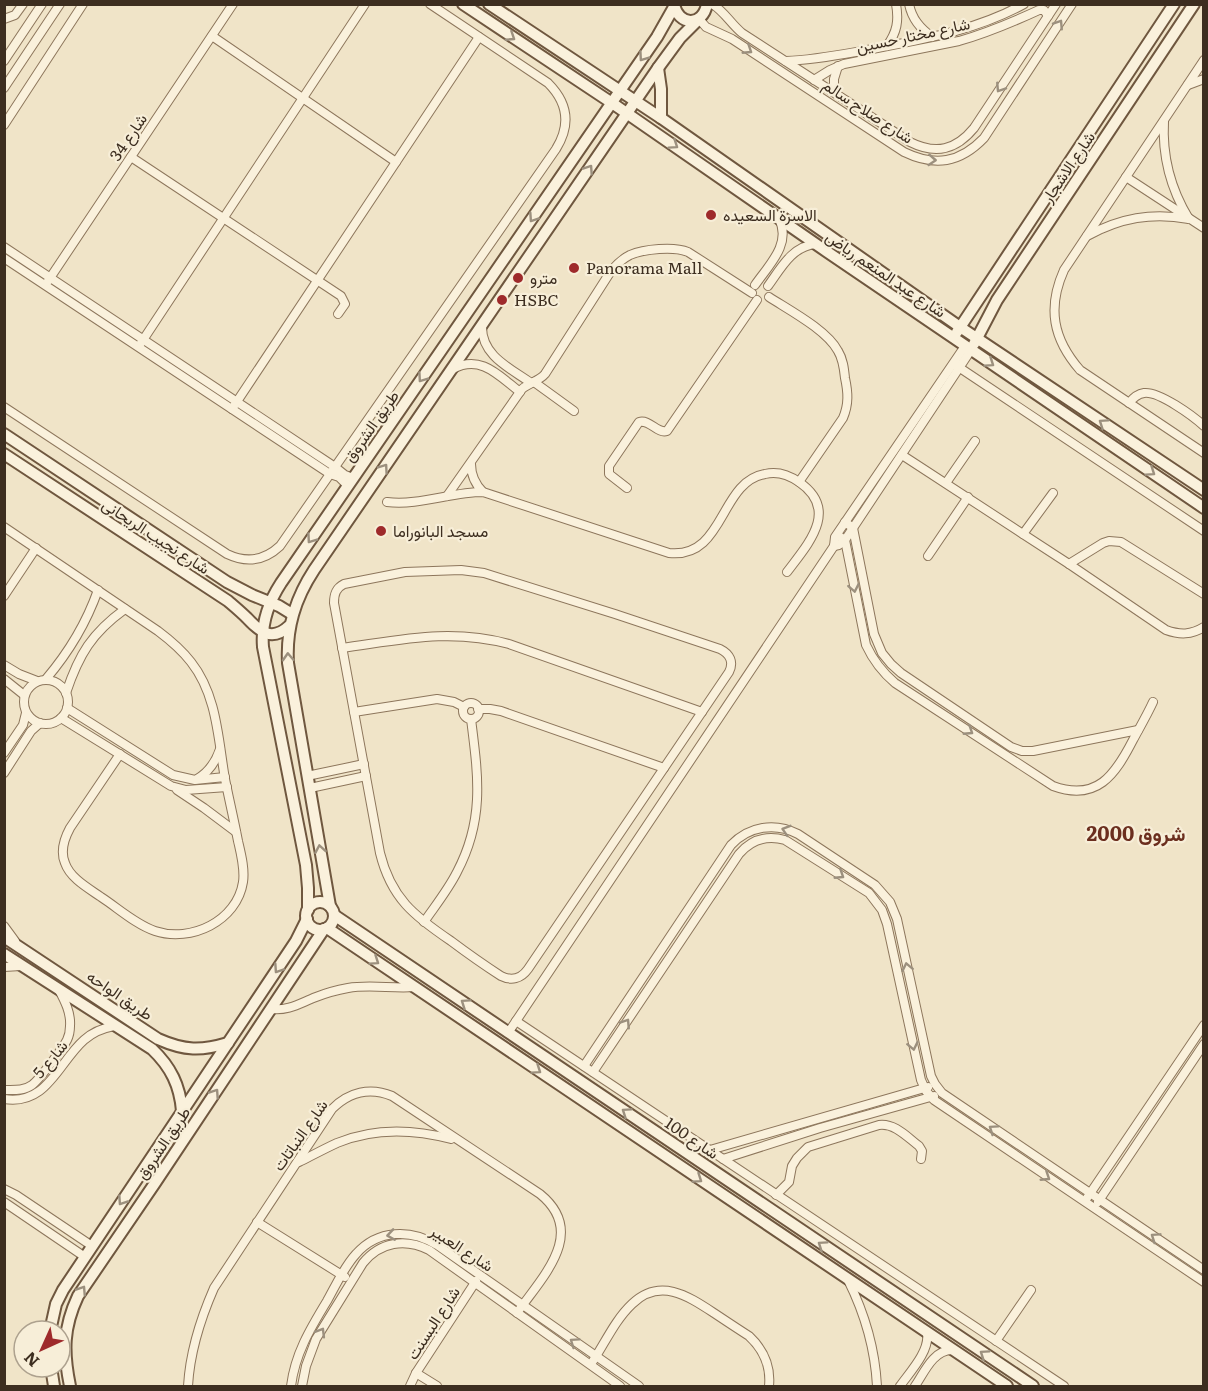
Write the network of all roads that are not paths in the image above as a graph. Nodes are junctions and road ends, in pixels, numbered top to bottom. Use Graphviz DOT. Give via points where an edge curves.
graph roads {
  1 [pos="23,4"];
  2 [pos="42,4"];
  3 [pos="60,4"];
  4 [pos="83,4"];
  5 [pos="233,4"];
  6 [pos="365,4"];
  7 [pos="430,4"];
  8 [pos="463,4"];
  9 [pos="489,4"];
  10 [pos="710,4"];
  11 [pos="896,4"];
  12 [pos="909,4"];
  13 [pos="1024,4"];
  14 [pos="1056,4"];
  15 [pos="1072,4"];
  16 [pos="1174,4"];
  17 [pos="1194,4"];
  18 [pos="673,5"];
  19 [pos="1048,16"];
  20 [pos="4,19"];
  21 [pos="698,19"];
  22 [pos="212,36"];
  23 [pos="932,36"];
  24 [pos="479,37"];
  25 [pos="1148,44"];
  26 [pos="888,46"];
  27 [pos="1162,53"];
  28 [pos="1203,60"];
  29 [pos="4,61"];
  30 [pos="786,61"];
  31 [pos="838,66"];
  32 [pos="658,68"];
  33 [pos="1203,79"];
  34 [pos="814,80"];
  35 [pos="1187,86"];
  36 [pos="4,88"];
  37 [pos="620,90"];
  38 [pos="834,92"];
  39 [pos="303,99"];
  40 [pos="636,101"];
  41 [pos="612,103"];
  42 [pos="627,114"];
  43 [pos="661,118"];
  44 [pos="1164,119"];
  45 [pos="4,125"];
  46 [pos="131,157"];
  47 [pos="396,162"];
  48 [pos="1126,177"];
  49 [pos="758,187"];
  50 [pos="750,198"];
  51 [pos="224,218"];
  52 [pos="778,218"];
  53 [pos="1190,219"];
  54 [pos="1203,228"];
  55 [pos="1086,236"];
  56 [pos="831,237"];
  57 [pos="4,247"];
  58 [pos="819,247"];
  59 [pos="4,258"];
  60 [pos="50,278"];
  61 [pos="318,280"];
  62 [pos="45,285"];
  63 [pos="768,286"];
  64 [pos="755,293"];
  65 [pos="769,297"];
  66 [pos="338,314"];
  67 [pos="482,325"];
  68 [pos="960,327"];
  69 [pos="953,337"];
  70 [pos="977,338"];
  71 [pos="144,339"];
  72 [pos="138,347"];
  73 [pos="968,348"];
  74 [pos="957,366"];
  75 [pos="452,369"];
  76 [pos="532,383"];
  77 [pos="520,392"];
  78 [pos="237,401"];
  79 [pos="1129,403"];
  80 [pos="4,407"];
  81 [pos="231,409"];
  82 [pos="574,411"];
  83 [pos="1203,426"];
  84 [pos="4,434"];
  85 [pos="975,441"];
  86 [pos="1203,453"];
  87 [pos="4,454"];
  88 [pos="902,455"];
  89 [pos="471,463"];
  90 [pos="333,470"];
  91 [pos="351,482"];
  92 [pos="799,482"];
  93 [pos="946,483"];
  94 [pos="627,488"];
  95 [pos="1203,490"];
  96 [pos="367,492"];
  97 [pos="483,492"];
  98 [pos="1053,493"];
  99 [pos="447,496"];
  100 [pos="968,497"];
  101 [pos="387,502"];
  102 [pos="108,503"];
  103 [pos="1203,508"];
  104 [pos="100,517"];
  105 [pos="845,522"];
  106 [pos="4,526"];
  107 [pos="854,528"];
  108 [pos="1203,531"];
  109 [pos="1023,534"];
  110 [pos="837,535"];
  111 [pos="845,540"];
  112 [pos="834,546"];
  113 [pos="36,548"];
  114 [pos="928,556"];
  115 [pos="1069,564"];
  116 [pos="211,571"];
  117 [pos="788,572"];
  118 [pos="203,585"];
  119 [pos="98,590"];
  120 [pos="1203,594"];
  121 [pos="4,596"];
  122 [pos="270,602"];
  123 [pos="125,609"];
  124 [pos="292,614"];
  125 [pos="289,626"];
  126 [pos="1203,627"];
  127 [pos="263,632"];
  128 [pos="342,648"];
  129 [pos="4,665"];
  130 [pos="4,678"];
  131 [pos="46,679"];
  132 [pos="37,681"];
  133 [pos="66,693"];
  134 [pos="24,695"];
  135 [pos="1154,702"];
  136 [pos="464,707"];
  137 [pos="67,708"];
  138 [pos="478,709"];
  139 [pos="354,712"];
  140 [pos="702,712"];
  141 [pos="26,713"];
  142 [pos="61,718"];
  143 [pos="471,719"];
  144 [pos="40,723"];
  145 [pos="1138,730"];
  146 [pos="999,739"];
  147 [pos="221,747"];
  148 [pos="994,747"];
  149 [pos="4,753"];
  150 [pos="120,754"];
  151 [pos="364,764"];
  152 [pos="664,768"];
  153 [pos="4,773"];
  154 [pos="307,776"];
  155 [pos="366,776"];
  156 [pos="225,777"];
  157 [pos="195,780"];
  158 [pos="171,786"];
  159 [pos="227,787"];
  160 [pos="310,788"];
  161 [pos="236,832"];
  162 [pos="332,911"];
  163 [pos="307,914"];
  164 [pos="424,922"];
  165 [pos="4,926"];
  166 [pos="326,928"];
  167 [pos="4,937"];
  168 [pos="17,945"];
  169 [pos="4,954"];
  170 [pos="658,954"];
  171 [pos="667,960"];
  172 [pos="42,961"];
  173 [pos="22,966"];
  174 [pos="4,967"];
  175 [pos="34,973"];
  176 [pos="415,987"];
  177 [pos="58,989"];
  178 [pos="271,1009"];
  179 [pos="516,1021"];
  180 [pos="1203,1025"];
  181 [pos="114,1026"];
  182 [pos="148,1031"];
  183 [pos="508,1032"];
  184 [pos="68,1039"];
  185 [pos="141,1042"];
  186 [pos="228,1042"];
  187 [pos="1203,1044"];
  188 [pos="78,1046"];
  189 [pos="584,1066"];
  190 [pos="593,1072"];
  191 [pos="935,1084"];
  192 [pos="924,1088"];
  193 [pos="4,1090"];
  194 [pos="942,1094"];
  195 [pos="930,1097"];
  196 [pos="4,1100"];
  197 [pos="182,1112"];
  198 [pos="862,1116"];
  199 [pos="818,1119"];
  200 [pos="821,1128"];
  201 [pos="865,1130"];
  202 [pos="458,1141"];
  203 [pos="826,1141"];
  204 [pos="710,1150"];
  205 [pos="1026,1151"];
  206 [pos="723,1159"];
  207 [pos="921,1159"];
  208 [pos="1020,1159"];
  209 [pos="296,1163"];
  210 [pos="4,1189"];
  211 [pos="1090,1193"];
  212 [pos="776,1194"];
  213 [pos="1100,1200"];
  214 [pos="4,1202"];
  215 [pos="1084,1202"];
  216 [pos="1094,1208"];
  217 [pos="257,1222"];
  218 [pos="92,1245"];
  219 [pos="85,1257"];
  220 [pos="1203,1270"];
  221 [pos="342,1275"];
  222 [pos="480,1276"];
  223 [pos="848,1280"];
  224 [pos="352,1281"];
  225 [pos="1203,1281"];
  226 [pos="475,1283"];
  227 [pos="1031,1290"];
  228 [pos="894,1294"];
  229 [pos="522,1305"];
  230 [pos="886,1306"];
  231 [pos="517,1313"];
  232 [pos="53,1319"];
  233 [pos="927,1333"];
  234 [pos="996,1341"];
  235 [pos="952,1350"];
  236 [pos="923,1353"];
  237 [pos="596,1357"];
  238 [pos="933,1360"];
  239 [pos="591,1365"];
  240 [pos="1002,1366"];
  241 [pos="416,1373"];
  242 [pos="994,1378"];
  243 [pos="70,1386"];
  244 [pos="188,1386"];
  245 [pos="291,1386"];
  246 [pos="302,1386"];
  247 [pos="410,1386"];
  248 [pos="437,1386"];
  249 [pos="620,1386"];
  250 [pos="639,1386"];
  251 [pos="769,1386"];
  252 [pos="877,1386"];
  253 [pos="900,1386"];
  254 [pos="915,1386"];
  255 [pos="1006,1386"];
  256 [pos="1033,1386"];
  257 [pos="1064,1386"];
  1 -- 20 [label="street" via="15,15"];
  2 -- 29 [label="street"];
  3 -- 36 [label="street"];
  4 -- 45 [label="street"];
  5 -- 22 [label="street, شارع 34"];
  6 -- 39 [label="street"];
  7 -- 24 [label="street"];
  8 -- 41 [label="street, شارع عبد المنعم رياض, one-way"];
  9 -- 37 [label="street, شارع عبد المنعم رياض"];
  10 -- 21 [label="street, طريق الشروق"];
  10 -- 30 [label="street, شارع صلاح سالم" via="737,29"];
  11 -- 26 [label="street" via="897,25"];
  12 -- 23 [label="street" via="914,20"];
  13 -- 23 [label="street, شارع مختار حسين" via="977,25"];
  14 -- 19 [label="street, شارع صلاح سالم"];
  21 -- 15 [label="street, شارع صلاح سالم, one-way" via="904,152 940,161 964,154 984,138"];
  16 -- 25 [label="street, شارع الاشجار"];
  17 -- 27 [label="street, شارع الاشجار"];
  18 -- 21 [label="street" via="683,19"];
  18 -- 37 [label="street, طريق الشروق, one-way" via="657,38"];
  19 -- 31 [label="street, شارع مختار حسين" via="1041,9 960,41"];
  19 -- 38 [label="street, شارع صلاح سالم, one-way" via="974,128 957,144 933,150 921,147"];
  21 -- 32 [label="street, طريق الشروق"];
  22 -- 39 [label="street"];
  22 -- 46 [label="street, شارع 34"];
  23 -- 26 [label="street, شارع مختار حسين"];
  24 -- 47 [label="street"];
  24 -- 90 [label="street" via="555,89 564,105 564,133"];
  25 -- 27 [label="street"];
  25 -- 68 [label="street, شارع الاشجار"];
  26 -- 30 [label="street, شارع مختار حسين"];
  27 -- 70 [label="street, شارع الاشجار" via="997,300"];
  28 -- 35 [label="street"];
  30 -- 34 [label="street, شارع صلاح سالم"];
  31 -- 34 [label="street, شارع مختار حسين"];
  31 -- 38 [label="street"];
  32 -- 40 [label="street, طريق الشروق"];
  32 -- 43 [label="street"];
  33 -- 35 [label="street"];
  34 -- 38 [label="street, شارع صلاح سالم"];
  35 -- 44 [label="street"];
  37 -- 40 [label="street, شارع عبد المنعم رياض"];
  37 -- 41 [label="street, طريق الشروق"];
  39 -- 47 [label="street"];
  39 -- 51 [label="street"];
  40 -- 42 [label="street, طريق الشروق"];
  40 -- 43 [label="street, شارع عبد المنعم رياض"];
  41 -- 42 [label="street, شارع عبد المنعم رياض"];
  41 -- 91 [label="street, طريق الشروق, one-way"];
  42 -- 50 [label="street, شارع عبد المنعم رياض, one-way"];
  67 -- 42 [label="street, طريق الشروق, one-way"];
  43 -- 49 [label="street, شارع عبد المنعم رياض"];
  44 -- 48 [label="street"];
  44 -- 53 [label="street" via="1168,171 1176,196"];
  46 -- 51 [label="street"];
  46 -- 60 [label="street, شارع 34"];
  47 -- 61 [label="street"];
  48 -- 53 [label="street"];
  48 -- 55 [label="street"];
  49 -- 50 [label="street"];
  49 -- 56 [label="street, شارع عبد المنعم رياض"];
  50 -- 52 [label="street, شارع عبد المنعم رياض"];
  51 -- 61 [label="street"];
  51 -- 71 [label="street"];
  52 -- 58 [label="street, شارع عبد المنعم رياض"];
  52 -- 64 [label="street" via="783,243"];
  53 -- 54 [label="street"];
  53 -- 55 [label="street" via="1136,217"];
  55 -- 79 [label="street" via="1058,284 1054,300 1056,330 1080,370"];
  56 -- 58 [label="street"];
  56 -- 68 [label="street, شارع عبد المنعم رياض"];
  57 -- 60 [label="street"];
  58 -- 63 [label="street" via="805,246 795,251"];
  58 -- 69 [label="street, شارع عبد المنعم رياض"];
  59 -- 62 [label="street"];
  60 -- 62 [label="street, شارع 34"];
  60 -- 71 [label="street"];
  61 -- 66 [label="street" via="344,299"];
  61 -- 78 [label="street"];
  62 -- 72 [label="street"];
  63 -- 64 [label="street" via="760,283"];
  63 -- 65 [label="street"];
  64 -- 65 [label="street" via="762,302"];
  64 -- 76 [label="street" via="683,250 669,248 633,254 611,271 545,374"];
  64 -- 94 [label="street" via="668,431 641,421 626,441 608,469"];
  65 -- 92 [label="street" via="833,342 846,384 848,401 843,418"];
  67 -- 75 [label="street, طريق الشروق"];
  67 -- 76 [label="street" via="484,344 492,354"];
  68 -- 69 [label="street, شارع الاشجار"];
  68 -- 70 [label="street, شارع عبد المنعم رياض"];
  69 -- 73 [label="street, شارع عبد المنعم رياض"];
  70 -- 73 [label="street, شارع الاشجار"];
  95 -- 70 [label="street, شارع عبد المنعم رياض, one-way"];
  71 -- 72 [label="street"];
  71 -- 78 [label="street"];
  72 -- 81 [label="street"];
  73 -- 74 [label="street"];
  73 -- 103 [label="street, شارع عبد المنعم رياض, one-way"];
  74 -- 88 [label="street"];
  74 -- 105 [label="street"];
  74 -- 108 [label="street"];
  75 -- 77 [label="street" via="469,363 482,365"];
  96 -- 75 [label="street, طريق الشروق, one-way"];
  76 -- 77 [label="street"];
  76 -- 82 [label="street"];
  77 -- 89 [label="street"];
  78 -- 81 [label="street"];
  78 -- 90 [label="street"];
  79 -- 83 [label="street" via="1135,396 1149,393"];
  79 -- 86 [label="street"];
  80 -- 90 [label="street" via="240,559 255,560 275,551"];
  81 -- 90 [label="street"];
  84 -- 102 [label="street, شارع نجيب الريحانى"];
  85 -- 93 [label="street"];
  87 -- 104 [label="street, شارع نجيب الريحانى"];
  88 -- 93 [label="street"];
  88 -- 107 [label="street"];
  89 -- 97 [label="street" via="473,479"];
  89 -- 99 [label="street"];
  90 -- 91 [label="street"];
  91 -- 96 [label="street"];
  91 -- 122 [label="street, طريق الشروق, one-way"];
  92 -- 97 [label="street" via="775,473 750,479 706,540 682,554 662,551"];
  92 -- 117 [label="street" via="814,497 818,524"];
  93 -- 100 [label="street"];
  96 -- 124 [label="street, طريق الشروق" via="305,583"];
  97 -- 99 [label="street"];
  98 -- 109 [label="street"];
  99 -- 101 [label="street"];
  100 -- 109 [label="street"];
  100 -- 114 [label="street"];
  102 -- 104 [label="street"];
  102 -- 116 [label="street, شارع نجيب الريحانى"];
  104 -- 118 [label="street, شارع نجيب الريحانى"];
  105 -- 107 [label="street"];
  105 -- 110 [label="street"];
  106 -- 113 [label="street"];
  107 -- 111 [label="street"];
  107 -- 146 [label="street" via="874,634 882,653 901,673"];
  109 -- 115 [label="street"];
  110 -- 111 [label="street"];
  110 -- 112 [label="street"];
  111 -- 112 [label="street"];
  111 -- 148 [label="street, one-way" via="864,637 878,666 895,683"];
  112 -- 179 [label="street"];
  113 -- 119 [label="street"];
  113 -- 121 [label="street"];
  115 -- 120 [label="street" via="1103,543 1115,541"];
  115 -- 126 [label="street" via="1166,630 1186,634"];
  116 -- 118 [label="street"];
  116 -- 122 [label="street, شارع نجيب الريحانى"];
  118 -- 127 [label="street, شارع نجيب الريحانى"];
  119 -- 123 [label="street"];
  119 -- 131 [label="street" via="77,637"];
  122 -- 124 [label="street, شارع نجيب الريحانى"];
  122 -- 127 [label="street, طريق الشروق"];
  123 -- 133 [label="street" via="94,636 82,653"];
  123 -- 147 [label="street" via="176,645 192,663 213,704"];
  124 -- 125 [label="street, طريق الشروق"];
  125 -- 127 [label="street" via="277,633"];
  154 -- 125 [label="street, طريق الشروق, one-way" via="288,663"];
  127 -- 163 [label="street, طريق الشروق" via="306,866"];
  128 -- 139 [label="street"];
  128 -- 140 [label="street" via="429,636 484,638"];
  128 -- 140 [label="street" via="334,598 344,584 415,572 484,573 724,651 730,656 731,668"];
  129 -- 132 [label="street"];
  130 -- 134 [label="street"];
  131 -- 132 [label="street"];
  131 -- 133 [label="street" via="58,683"];
  132 -- 134 [label="street"];
  133 -- 137 [label="street"];
  134 -- 141 [label="street"];
  135 -- 145 [label="street"];
  136 -- 138 [label="street" via="471,703"];
  136 -- 139 [label="street" via="437,699"];
  136 -- 143 [label="street" via="465,716"];
  137 -- 142 [label="street"];
  137 -- 157 [label="street" via="162,770"];
  138 -- 143 [label="street" via="477,716"];
  138 -- 152 [label="street" via="501,711"];
  139 -- 151 [label="street"];
  140 -- 152 [label="street"];
  141 -- 144 [label="street"];
  141 -- 149 [label="street" via="23,725"];
  142 -- 144 [label="street"];
  142 -- 150 [label="street"];
  143 -- 164 [label="street" via="478,791 472,834 457,874"];
  144 -- 153 [label="street"];
  145 -- 146 [label="street" via="1028,752 1016,750"];
  145 -- 148 [label="street" via="1114,773 1087,790 1053,786"];
  146 -- 148 [label="street"];
  147 -- 156 [label="street"];
  147 -- 157 [label="street" via="211,767"];
  150 -- 158 [label="street"];
  150 -- 161 [label="street" via="70,828 63,851 71,874 139,923 172,935 190,934 222,918 240,895 243,880"];
  151 -- 154 [label="street"];
  151 -- 155 [label="street"];
  152 -- 164 [label="street" via="521,977 511,980 501,976"];
  154 -- 160 [label="street, طريق الشروق"];
  155 -- 160 [label="street"];
  155 -- 164 [label="street" via="386,872 401,900"];
  156 -- 157 [label="street"];
  156 -- 159 [label="street"];
  158 -- 159 [label="street" via="186,790"];
  158 -- 161 [label="street"];
  159 -- 161 [label="street"];
  162 -- 160 [label="street, طريق الشروق, one-way"];
  162 -- 163 [label="street" via="327,904 318,902 310,906"];
  162 -- 166 [label="street" via="332,922"];
  183 -- 162 [label="street, شارع 100, one-way"];
  163 -- 166 [label="street" via="315,928"];
  163 -- 186 [label="street, طريق الشروق, one-way" via="301,934"];
  165 -- 168 [label="street"];
  166 -- 176 [label="street, شارع 100, one-way"];
  166 -- 178 [label="street, طريق الشروق"];
  167 -- 168 [label="street, طريق الواحه"];
  168 -- 172 [label="street, طريق الواحه"];
  169 -- 173 [label="street, طريق الواحه"];
  170 -- 171 [label="street"];
  170 -- 189 [label="street"];
  191 -- 170 [label="street, one-way" via="890,902 875,885 792,831 766,827 736,840"];
  190 -- 171 [label="street, one-way"];
  171 -- 192 [label="street, one-way" via="743,850 768,838 790,842 869,893 882,910"];
  172 -- 175 [label="street"];
  172 -- 182 [label="street, طريق الواحه"];
  173 -- 174 [label="street"];
  173 -- 175 [label="street, طريق الواحه"];
  175 -- 177 [label="street, طريق الواحه"];
  176 -- 178 [label="street" via="351,987 292,1008"];
  176 -- 223 [label="street, شارع 100, one-way"];
  177 -- 181 [label="street, طريق الواحه"];
  177 -- 184 [label="street, شارع 5" via="69,1013"];
  243 -- 178 [label="street, طريق الشروق, one-way" via="65,1338 78,1296"];
  179 -- 183 [label="street"];
  179 -- 189 [label="street"];
  180 -- 211 [label="street"];
  181 -- 185 [label="street, طريق الواحه"];
  181 -- 188 [label="street, شارع 5" via="94,1033"];
  182 -- 185 [label="street"];
  182 -- 186 [label="street, طريق الواحه" via="158,1039 189,1049"];
  228 -- 183 [label="street, شارع 100, one-way"];
  184 -- 188 [label="street"];
  184 -- 193 [label="street, شارع 5" via="32,1085 18,1091"];
  185 -- 197 [label="street, طريق الواحه" via="162,1058 170,1070 177,1083"];
  186 -- 197 [label="street, طريق الشروق"];
  187 -- 213 [label="street"];
  188 -- 196 [label="street, شارع 5" via="39,1092 27,1099"];
  189 -- 190 [label="street"];
  190 -- 204 [label="street"];
  191 -- 192 [label="street"];
  191 -- 194 [label="street"];
  192 -- 195 [label="street"];
  192 -- 199 [label="street"];
  194 -- 195 [label="street"];
  205 -- 194 [label="street, one-way"];
  195 -- 198 [label="street"];
  195 -- 208 [label="street"];
  197 -- 218 [label="street, طريق الشروق, one-way"];
  198 -- 200 [label="street"];
  198 -- 201 [label="street"];
  199 -- 200 [label="street"];
  199 -- 204 [label="street"];
  200 -- 203 [label="street"];
  200 -- 206 [label="street"];
  201 -- 203 [label="street"];
  201 -- 207 [label="street" via="883,1125 893,1127 921,1147"];
  202 -- 209 [label="street" via="417,1132 376,1132 338,1143"];
  202 -- 209 [label="street, شارع النباتات" via="392,1096 364,1091 347,1097 332,1109"];
  202 -- 229 [label="street, شارع النباتات" via="540,1194 552,1205 560,1222 562,1234 557,1256"];
  203 -- 212 [label="street" via="800,1154 789,1182"];
  204 -- 206 [label="street"];
  205 -- 208 [label="street"];
  205 -- 211 [label="street"];
  206 -- 212 [label="street"];
  208 -- 215 [label="street, one-way"];
  209 -- 217 [label="street, شارع النباتات"];
  210 -- 218 [label="street"];
  211 -- 213 [label="street"];
  211 -- 215 [label="street"];
  212 -- 234 [label="street"];
  213 -- 216 [label="street"];
  220 -- 213 [label="street, one-way"];
  214 -- 219 [label="street"];
  215 -- 216 [label="street"];
  216 -- 225 [label="street"];
  217 -- 221 [label="street"];
  217 -- 244 [label="street, شارع النباتات" via="206,1306 193,1345"];
  218 -- 219 [label="street, طريق الشروق"];
  219 -- 232 [label="street, طريق الشروق" via="63,1290"];
  222 -- 221 [label="street, شارع العبير, one-way" via="428,1240 399,1233 380,1237 363,1247"];
  221 -- 224 [label="street"];
  221 -- 245 [label="street, شارع العبير" via="301,1346"];
  222 -- 226 [label="street, شارع البسنت"];
  222 -- 229 [label="street, شارع العبير"];
  223 -- 230 [label="street, شارع 100"];
  223 -- 252 [label="street" via="867,1326"];
  224 -- 226 [label="street, شارع العبير" via="375,1251 406,1243 429,1250"];
  246 -- 224 [label="street, شارع العبير, one-way" via="316,1339"];
  226 -- 231 [label="street, شارع العبير"];
  226 -- 241 [label="street, شارع البسنت"];
  227 -- 234 [label="street"];
  228 -- 230 [label="street"];
  240 -- 228 [label="street, شارع 100, one-way"];
  229 -- 231 [label="street, شارع النباتات"];
  237 -- 229 [label="street, شارع العبير, one-way"];
  230 -- 233 [label="street, شارع 100"];
  231 -- 239 [label="street, شارع العبير"];
  233 -- 235 [label="street, شارع 100"];
  233 -- 236 [label="street"];
  234 -- 257 [label="street"];
  235 -- 238 [label="street" via="941,1352"];
  235 -- 242 [label="street, شارع 100"];
  236 -- 238 [label="street"];
  236 -- 253 [label="street"];
  237 -- 239 [label="street"];
  237 -- 250 [label="street, شارع العبير"];
  237 -- 251 [label="street" via="632,1304 650,1293 672,1291 690,1298 758,1344 768,1365"];
  238 -- 254 [label="street"];
  239 -- 249 [label="street, شارع العبير"];
  240 -- 242 [label="street"];
  240 -- 256 [label="street, شارع 100"];
  241 -- 247 [label="street, شارع البسنت"];
  241 -- 248 [label="street"];
  242 -- 255 [label="street, شارع 100"];
}
